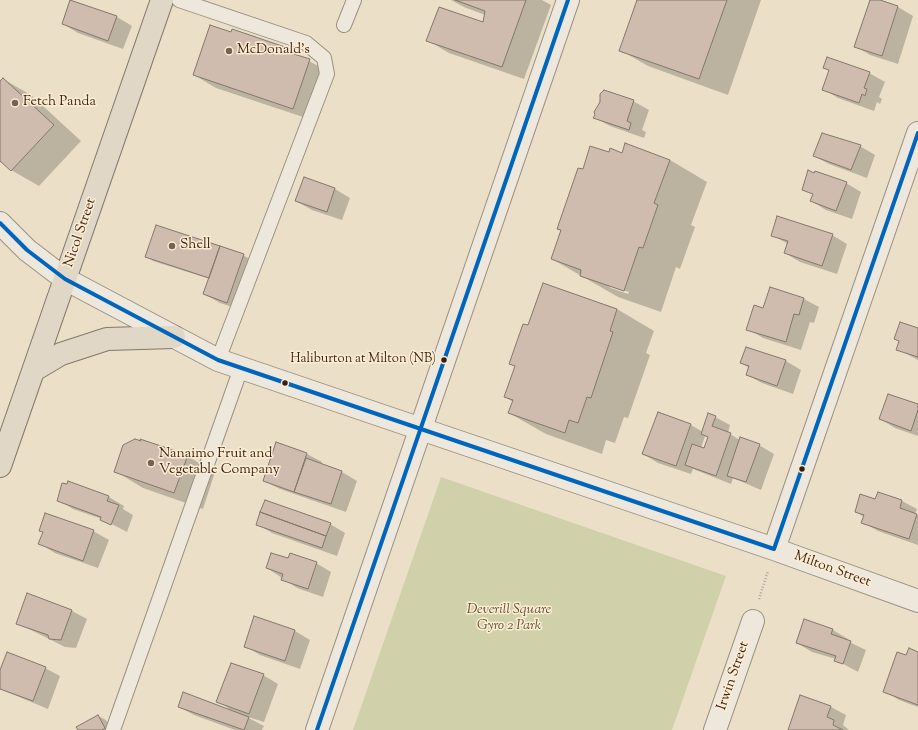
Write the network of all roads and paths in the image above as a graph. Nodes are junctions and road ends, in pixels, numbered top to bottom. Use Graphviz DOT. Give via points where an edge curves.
graph roads {
  1 [pos="162,0"];
  2 [pos="179,0"];
  3 [pos="354,0"];
  4 [pos="568,0"];
  5 [pos="344,25"];
  6 [pos="918,133"];
  7 [pos="0,224"];
  8 [pos="65,279"];
  9 [pos="174,337"];
  10 [pos="218,360"];
  11 [pos="241,368"];
  12 [pos="34,370"];
  13 [pos="421,429"];
  14 [pos="0,466"];
  15 [pos="774,549"];
  16 [pos="918,601"];
  17 [pos="752,622"];
  18 [pos="113,730"];
  19 [pos="317,730"];
  20 [pos="715,730"];
  1 -- 8 [label="highway, Nicol Street"];
  2 -- 10 [label="lane" via="306,43 324,58 327,74"];
  3 -- 5 [label="lane"];
  4 -- 13 [label="street"];
  6 -- 15 [label="street"];
  7 -- 8 [label="street, Milton Street" via="27,250"];
  8 -- 9 [label="street, Milton Street"];
  8 -- 12 [label="highway, Nicol Street"];
  9 -- 10 [label="street, Milton Street"];
  9 -- 12 [label="highway" via="107,339 61,354"];
  10 -- 11 [label="street, Milton Street"];
  11 -- 13 [label="street, Milton Street"];
  11 -- 18 [label="lane"];
  12 -- 14 [label="highway, Nicol Street"];
  13 -- 15 [label="street, Milton Street"];
  13 -- 19 [label="street"];
  15 -- 16 [label="street, Milton Street"];
  15 -- 17 [label="path"];
  17 -- 20 [label="street, Irwin Street"];
}
